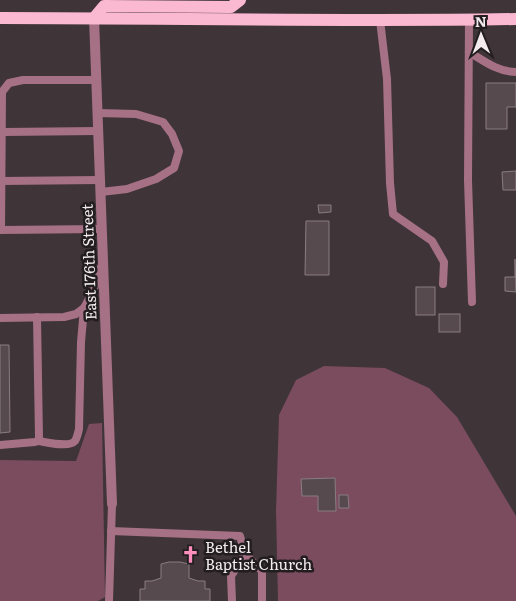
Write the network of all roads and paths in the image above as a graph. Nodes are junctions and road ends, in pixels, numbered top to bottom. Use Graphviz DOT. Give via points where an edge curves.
graph roads {
  1 [pos="240,0"];
  2 [pos="0,18"];
  3 [pos="94,18"];
  4 [pos="516,19"];
  5 [pos="380,20"];
  6 [pos="469,20"];
  7 [pos="469,52"];
  8 [pos="516,72"];
  9 [pos="97,80"];
  10 [pos="98,113"];
  11 [pos="98,131"];
  12 [pos="2,132"];
  13 [pos="100,180"];
  14 [pos="1,181"];
  15 [pos="101,192"];
  16 [pos="102,229"];
  17 [pos="0,230"];
  18 [pos="103,256"];
  19 [pos="443,284"];
  20 [pos="472,302"];
  21 [pos="84,308"];
  22 [pos="37,317"];
  23 [pos="0,318"];
  24 [pos="38,441"];
  25 [pos="0,445"];
  26 [pos="112,504"];
  27 [pos="111,531"];
  28 [pos="245,554"];
  29 [pos="109,601"];
  30 [pos="232,601"];
  31 [pos="262,601"];
  1 -- 3 [label="main road" via="231,8 104,6"];
  2 -- 3 [label="main road"];
  3 -- 5 [label="main road"];
  3 -- 9 [label="street, East 176th Street"];
  4 -- 6 [label="main road"];
  5 -- 6 [label="main road"];
  5 -- 19 [label="lane" via="387,78 393,214 432,241 444,262"];
  6 -- 7 [label="lane"];
  7 -- 8 [label="lane" via="493,67"];
  7 -- 20 [label="lane" via="468,180"];
  9 -- 10 [label="street, East 176th Street"];
  9 -- 12 [label="lane" via="23,80 9,83 2,92"];
  10 -- 11 [label="street, East 176th Street"];
  10 -- 15 [label="lane" via="136,114 163,122 179,151 174,168 156,179"];
  11 -- 12 [label="lane"];
  11 -- 13 [label="street, East 176th Street"];
  12 -- 14 [label="lane"];
  13 -- 14 [label="lane"];
  13 -- 15 [label="street, East 176th Street"];
  14 -- 17 [label="lane"];
  15 -- 16 [label="street, East 176th Street"];
  16 -- 17 [label="lane"];
  16 -- 18 [label="street, East 176th Street"];
  18 -- 21 [label="lane" via="94,290"];
  18 -- 26 [label="street, East 176th Street"];
  21 -- 22 [label="lane" via="64,317"];
  21 -- 24 [label="lane" via="76,440 72,444"];
  22 -- 23 [label="lane"];
  22 -- 24 [label="lane"];
  24 -- 25 [label="lane"];
  26 -- 27 [label="lane"];
  27 -- 28 [label="lane" via="240,536"];
  27 -- 29 [label="lane"];
  28 -- 30 [label="lane" via="231,576"];
  28 -- 31 [label="lane" via="262,571"];
}
